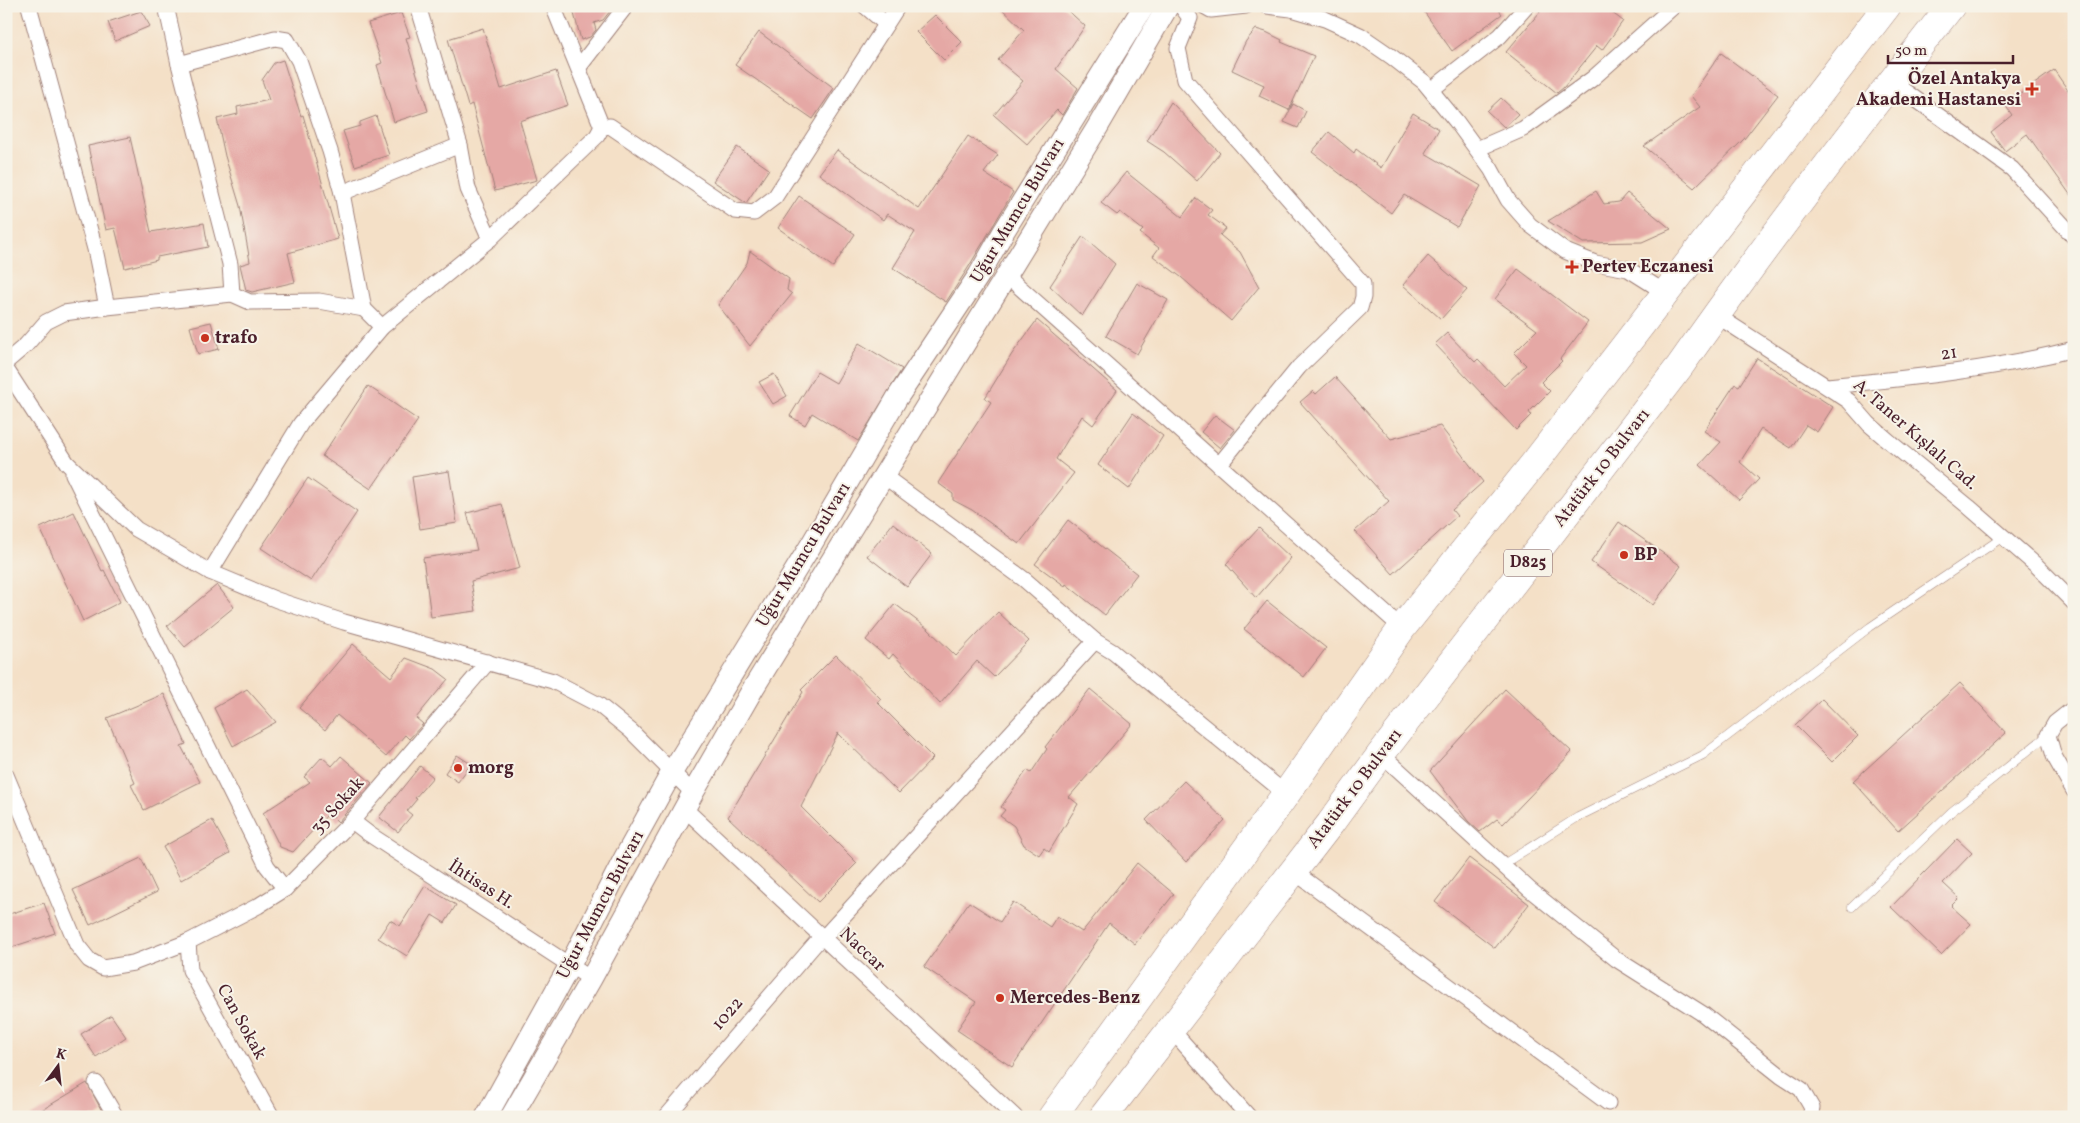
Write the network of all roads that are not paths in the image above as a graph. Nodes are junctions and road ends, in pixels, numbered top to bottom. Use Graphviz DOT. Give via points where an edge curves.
graph roads {
  1 [pos="29,6"];
  2 [pos="166,6"];
  3 [pos="418,6"];
  4 [pos="553,6"];
  5 [pos="626,6"];
  6 [pos="865,6"];
  7 [pos="898,6"];
  8 [pos="1144,6"];
  9 [pos="1168,6"];
  10 [pos="1181,6"];
  11 [pos="1204,6"];
  12 [pos="1246,6"];
  13 [pos="1267,6"];
  14 [pos="1526,6"];
  15 [pos="1674,6"];
  16 [pos="1951,6"];
  17 [pos="1886,7"];
  18 [pos="886,24"];
  19 [pos="179,64"];
  20 [pos="579,67"];
  21 [pos="1892,82"];
  22 [pos="1431,90"];
  23 [pos="602,127"];
  24 [pos="460,145"];
  25 [pos="1477,149"];
  26 [pos="342,193"];
  27 [pos="2074,237"];
  28 [pos="490,238"];
  29 [pos="1006,275"];
  30 [pos="1666,293"];
  31 [pos="232,294"];
  32 [pos="107,307"];
  33 [pos="364,309"];
  34 [pos="1716,315"];
  35 [pos="382,327"];
  36 [pos="2074,350"];
  37 [pos="6,362"];
  38 [pos="6,368"];
  39 [pos="1828,386"];
  40 [pos="67,463"];
  41 [pos="1219,465"];
  42 [pos="884,476"];
  43 [pos="2003,537"];
  44 [pos="210,572"];
  45 [pos="2074,603"];
  46 [pos="1402,628"];
  47 [pos="1095,641"];
  48 [pos="488,662"];
  49 [pos="2074,708"];
  50 [pos="2048,735"];
  51 [pos="1381,754"];
  52 [pos="672,772"];
  53 [pos="6,775"];
  54 [pos="2074,791"];
  55 [pos="1286,794"];
  56 [pos="689,801"];
  57 [pos="352,821"];
  58 [pos="1502,864"];
  59 [pos="1293,871"];
  60 [pos="285,889"];
  61 [pos="1852,907"];
  62 [pos="820,937"];
  63 [pos="188,942"];
  64 [pos="570,965"];
  65 [pos="591,979"];
  66 [pos="1170,1028"];
  67 [pos="96,1083"];
  68 [pos="1608,1103"];
  69 [pos="516,1114"];
  70 [pos="116,1117"];
  71 [pos="272,1117"];
  72 [pos="486,1117"];
  73 [pos="666,1117"];
  74 [pos="1015,1117"];
  75 [pos="1052,1117"];
  76 [pos="1103,1117"];
  77 [pos="1249,1117"];
  78 [pos="1810,1117"];
  1 -- 32 [label="street" via="95,249"];
  2 -- 19 [label="street"];
  3 -- 24 [label="street"];
  4 -- 20 [label="street"];
  5 -- 20 [label="street"];
  6 -- 18 [label="street"];
  7 -- 18 [label="street"];
  8 -- 52 [label="street, Uğur Mumcu Bulvarı" via="979,275 897,398"];
  9 -- 29 [label="street, Uğur Mumcu Bulvarı"];
  10 -- 41 [label="street" via="1190,18 1178,48 1185,80 1363,284 1360,308 1299,367"];
  11 -- 12 [label="street" via="1212,10"];
  13 -- 22 [label="street" via="1318,17 1360,35"];
  14 -- 22 [label="street" via="1500,36"];
  15 -- 25 [label="street" via="1592,79 1523,129"];
  16 -- 21 [label="highway, Atatürk 10 Bulvarı / D825"];
  17 -- 30 [label="highway"];
  18 -- 23 [label="street" via="775,197 754,213 735,211 610,126"];
  19 -- 26 [label="street" via="275,38 287,40 299,61"];
  19 -- 31 [label="street" via="230,264"];
  20 -- 23 [label="street"];
  21 -- 27 [label="street" via="2012,169"];
  21 -- 34 [label="highway, Atatürk 10 Bulvarı / D825"];
  22 -- 25 [label="street"];
  23 -- 28 [label="street" via="597,136"];
  24 -- 26 [label="street"];
  24 -- 28 [label="street" via="468,189"];
  25 -- 30 [label="street" via="1508,200 1530,225 1565,250 1595,263 1628,269"];
  26 -- 33 [label="street"];
  28 -- 35 [label="street"];
  29 -- 41 [label="street"];
  29 -- 42 [label="street, Uğur Mumcu Bulvarı"];
  30 -- 46 [label="highway"];
  31 -- 32 [label="street"];
  31 -- 33 [label="street" via="250,302 319,301"];
  32 -- 37 [label="street" via="64,313 46,322 26,346"];
  33 -- 35 [label="street"];
  34 -- 39 [label="street, A. Taner Kışlalı Cad."];
  34 -- 51 [label="highway, Atatürk 10 Bulvarı / D825"];
  35 -- 44 [label="street" via="301,423"];
  36 -- 39 [label="street, 21" via="1931,376"];
  38 -- 40 [label="street"];
  39 -- 43 [label="street, A. Taner Kışlalı Cad." via="1850,401 1869,424"];
  40 -- 44 [label="street, Naccar" via="136,529"];
  40 -- 60 [label="street" via="267,866"];
  41 -- 46 [label="street"];
  42 -- 47 [label="street" via="1025,580"];
  42 -- 56 [label="street, Uğur Mumcu Bulvarı"];
  43 -- 45 [label="street, A. Taner Kışlalı Cad."];
  43 -- 58 [label="lane" via="1870,627 1703,755 1578,817"];
  44 -- 48 [label="street, Naccar" via="277,600 344,622"];
  46 -- 55 [label="highway"];
  47 -- 55 [label="street" via="1113,652"];
  47 -- 62 [label="street, 1022"];
  48 -- 52 [label="street, Naccar" via="553,681 599,705"];
  48 -- 57 [label="street, 35 Sokak"];
  49 -- 50 [label="street" via="2055,723"];
  50 -- 54 [label="street" via="2054,756"];
  50 -- 61 [label="lane" via="1951,812"];
  51 -- 58 [label="street"];
  51 -- 59 [label="highway, Atatürk 10 Bulvarı / D825"];
  52 -- 56 [label="street, Naccar"];
  52 -- 64 [label="street, Uğur Mumcu Bulvarı"];
  53 -- 63 [label="street, 35 Sokak" via="77,945 89,960 103,968 133,963"];
  55 -- 75 [label="highway"];
  56 -- 62 [label="street, Naccar"];
  56 -- 65 [label="street, Uğur Mumcu Bulvarı"];
  57 -- 60 [label="street, 35 Sokak"];
  57 -- 64 [label="street, İhtisas H."];
  58 -- 78 [label="street" via="1616,959 1702,1014 1801,1090 1812,1108"];
  59 -- 66 [label="highway, Atatürk 10 Bulvarı / D825"];
  59 -- 68 [label="street"];
  60 -- 63 [label="street, 35 Sokak"];
  62 -- 73 [label="street, 1022"];
  62 -- 74 [label="street, Naccar"];
  63 -- 71 [label="street, Can Sokak" via="190,970"];
  64 -- 65 [label="street, İhtisas H."];
  64 -- 72 [label="street, Uğur Mumcu Bulvarı"];
  65 -- 69 [label="street, Uğur Mumcu Bulvarı"];
  66 -- 76 [label="highway, Atatürk 10 Bulvarı / D825"];
  66 -- 77 [label="street"];
  67 -- 70 [label="street"];
}
